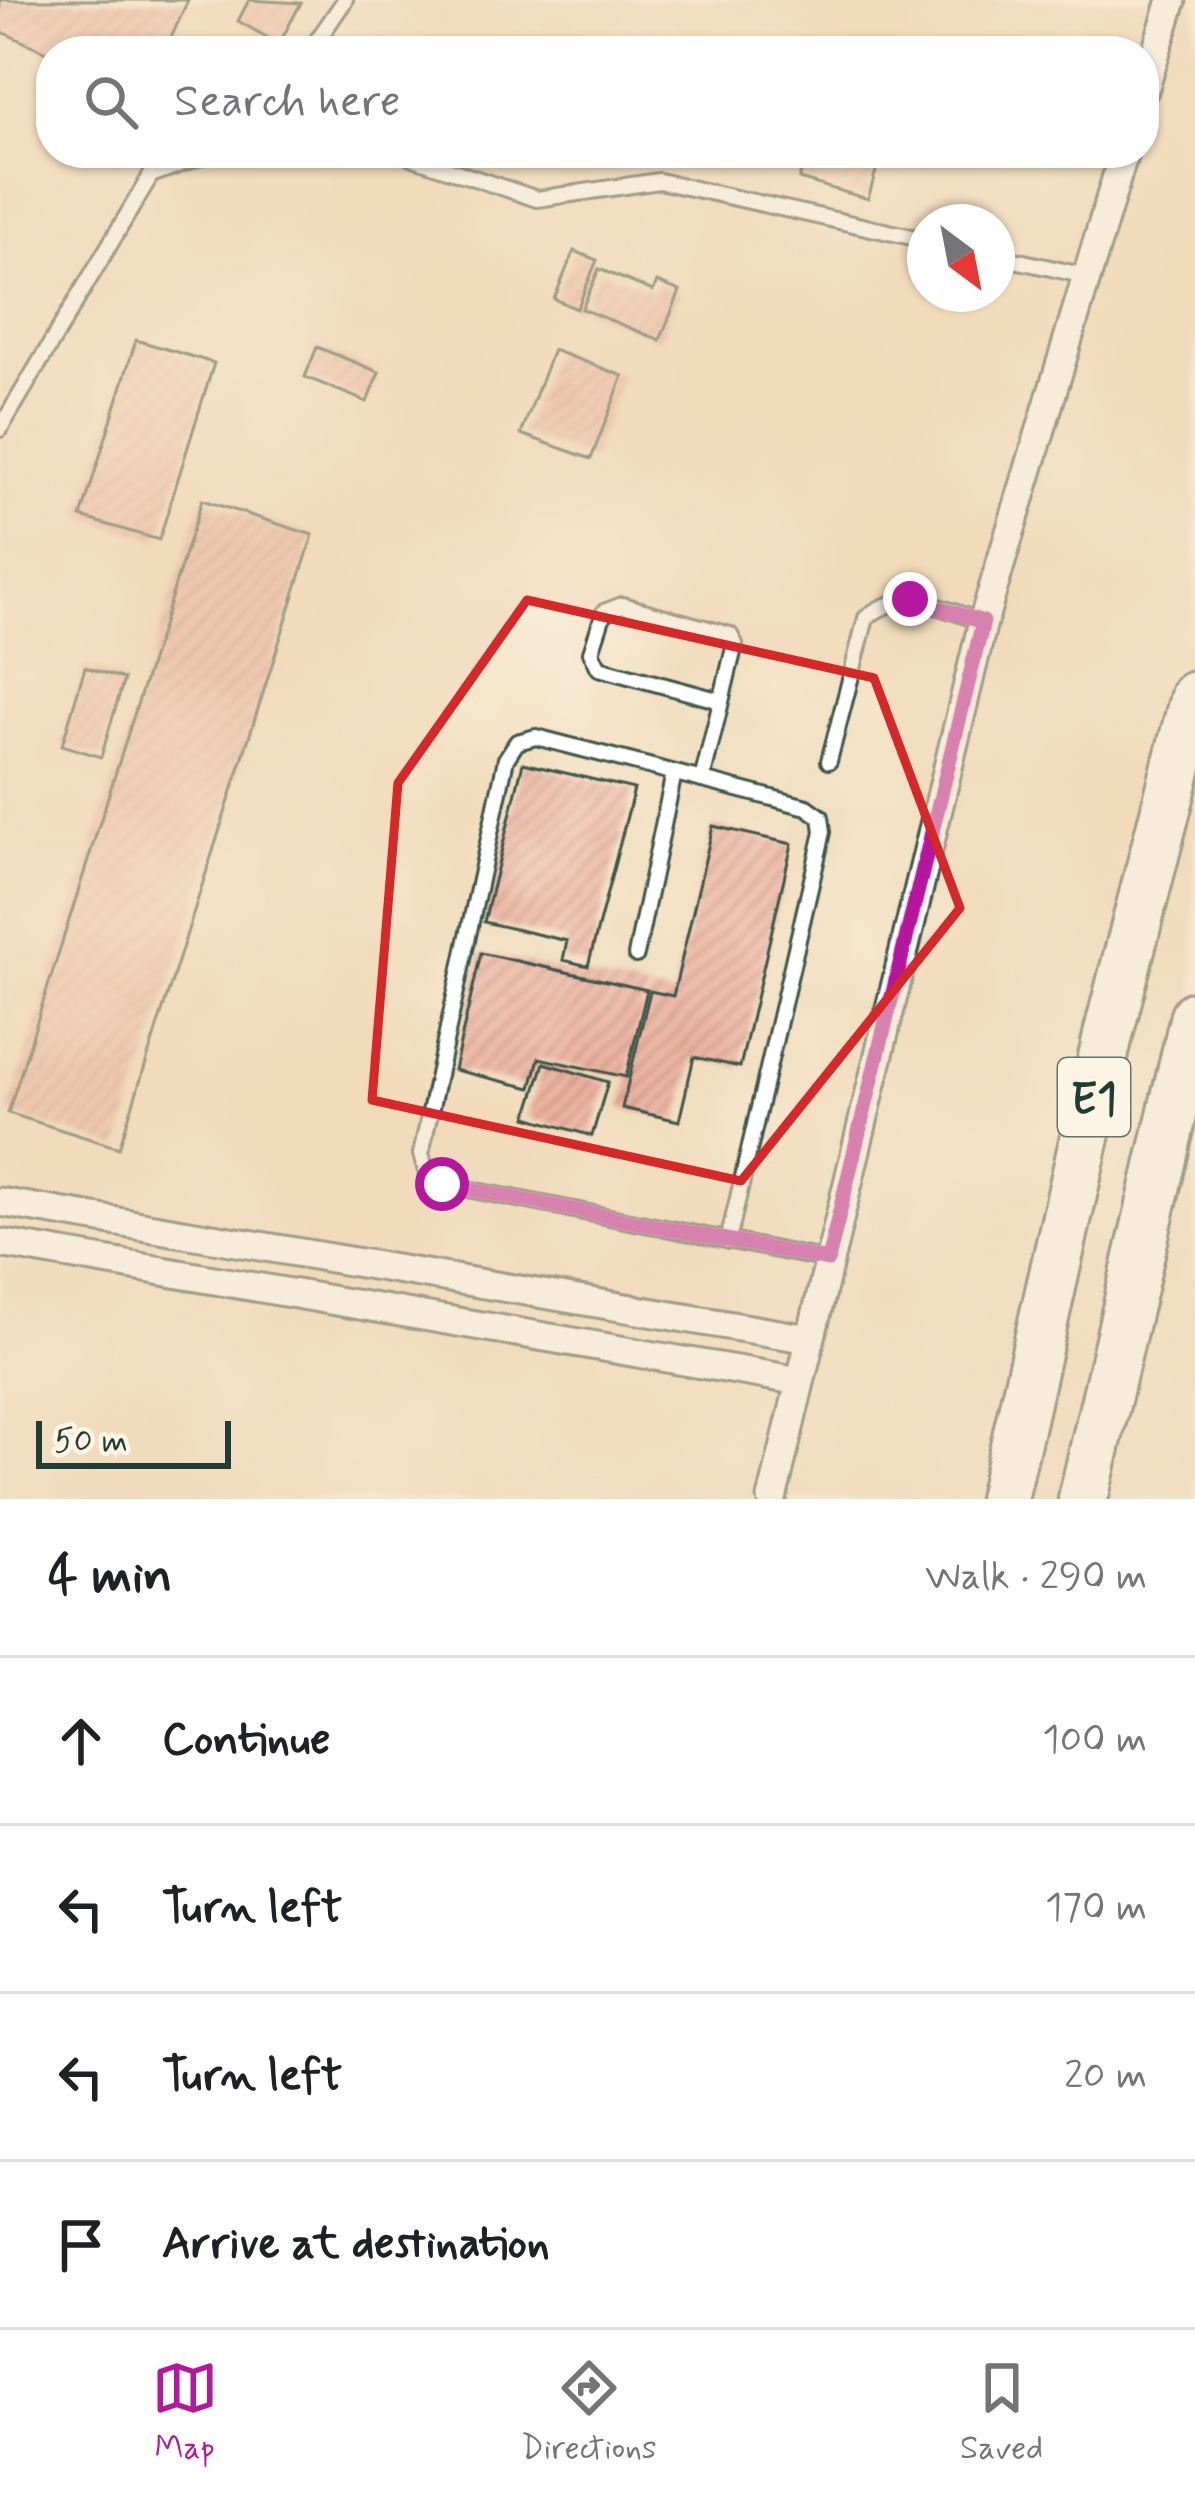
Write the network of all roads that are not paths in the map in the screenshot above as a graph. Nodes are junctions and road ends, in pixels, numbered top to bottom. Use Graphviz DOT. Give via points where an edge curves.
graph roads {
  1 [pos="345,0"];
  2 [pos="1172,0"];
  3 [pos="320,36"];
  4 [pos="1159,42"];
  5 [pos="170,168"];
  6 [pos="443,168"];
  7 [pos="1119,168"];
  8 [pos="907,236"];
  9 [pos="1015,260"];
  10 [pos="1086,276"];
  11 [pos="0,429"];
  12 [pos="983,622"];
  13 [pos="1195,696"];
  14 [pos="721,701"];
  15 [pos="830,761"];
  16 [pos="674,773"];
  17 [pos="702,780"];
  18 [pos="636,955"];
  19 [pos="1195,1016"];
  20 [pos="0,1202"];
  21 [pos="728,1240"];
  22 [pos="0,1243"];
  23 [pos="828,1260"];
  24 [pos="809,1339"];
  25 [pos="800,1381"];
  26 [pos="772,1499"];
  27 [pos="1003,1499"];
  28 [pos="1083,1499"];
  1 -- 3 [label="lane"];
  2 -- 4 [label="street"];
  5 -- 11 [label="lane" via="151,175"];
  6 -- 8 [label="lane" via="537,199 659,181"];
  7 -- 10 [label="street"];
  9 -- 10 [label="lane"];
  10 -- 12 [label="street"];
  12 -- 15 [label="lane" via="910,599 866,618"];
  12 -- 23 [label="street"];
  13 -- 27 [label="highway, E1"];
  14 -- 14 [label="lane" via="735,644 730,635 622,605 604,612 591,652 599,668"];
  14 -- 17 [label="lane"];
  16 -- 17 [label="lane"];
  16 -- 18 [label="lane"];
  16 -- 21 [label="lane" via="536,737 517,742 506,759 421,1154 442,1184"];
  17 -- 21 [label="lane" via="806,807 821,817 824,832"];
  19 -- 28 [label="highway, E1"];
  20 -- 24 [label="street"];
  21 -- 23 [label="lane"];
  22 -- 25 [label="street"];
  23 -- 24 [label="street"];
  24 -- 25 [label="street"];
  25 -- 26 [label="street"];
}
